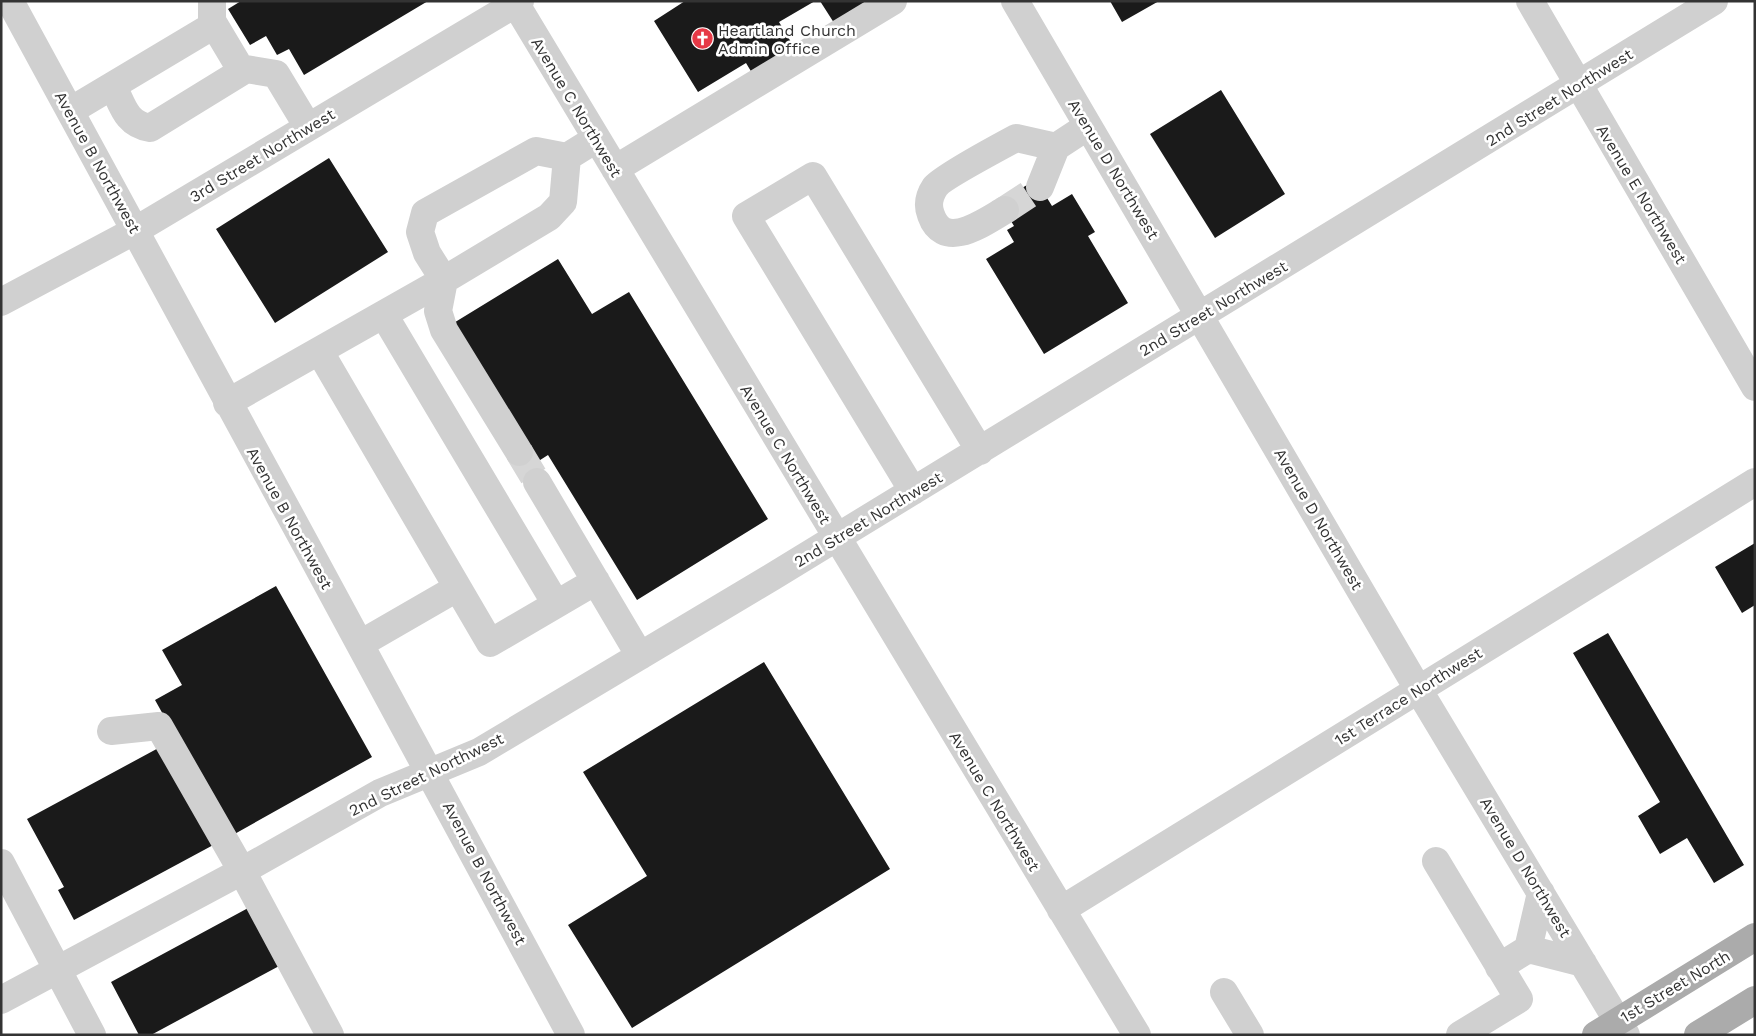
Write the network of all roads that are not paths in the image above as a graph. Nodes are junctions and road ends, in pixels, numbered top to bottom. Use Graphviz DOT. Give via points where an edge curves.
graph roads {
  1 [pos="10,1"];
  2 [pos="893,1"];
  3 [pos="1015,1"];
  4 [pos="1530,1"];
  5 [pos="1714,1"];
  6 [pos="516,2"];
  7 [pos="213,13"];
  8 [pos="246,69"];
  9 [pos="1578,85"];
  10 [pos="113,86"];
  11 [pos="70,111"];
  12 [pos="1088,126"];
  13 [pos="308,127"];
  14 [pos="596,139"];
  15 [pos="1056,147"];
  16 [pos="567,157"];
  17 [pos="615,169"];
  18 [pos="1040,187"];
  19 [pos="1005,210"];
  20 [pos="136,230"];
  21 [pos="444,280"];
  22 [pos="1,302"];
  23 [pos="384,315"];
  24 [pos="1201,316"];
  25 [pos="320,352"];
  26 [pos="1755,387"];
  27 [pos="227,403"];
  28 [pos="980,451"];
  29 [pos="519,452"];
  30 [pos="537,482"];
  31 [pos="1755,482"];
  32 [pos="914,491"];
  33 [pos="836,538"];
  34 [pos="596,581"];
  35 [pos="457,588"];
  36 [pos="556,604"];
  37 [pos="360,644"];
  38 [pos="640,656"];
  39 [pos="1418,690"];
  40 [pos="112,730"];
  41 [pos="430,772"];
  42 [pos="1436,861"];
  43 [pos="1,863"];
  44 [pos="242,871"];
  45 [pos="1541,893"];
  46 [pos="1061,910"];
  47 [pos="1755,937"];
  48 [pos="1528,949"];
  49 [pos="1583,962"];
  50 [pos="1499,967"];
  51 [pos="58,969"];
  52 [pos="1224,992"];
  53 [pos="1,1000"];
  54 [pos="1755,1000"];
  55 [pos="1613,1030"];
  56 [pos="92,1035"];
  57 [pos="330,1035"];
  58 [pos="571,1035"];
  59 [pos="1137,1035"];
  60 [pos="1250,1035"];
  61 [pos="1460,1035"];
  62 [pos="1698,1035"];
  1 -- 11 [label="street, Avenue B Northwest"];
  2 -- 17 [label="street"];
  3 -- 12 [label="street, Avenue D Northwest"];
  4 -- 9 [label="street, Avenue E Northwest"];
  5 -- 9 [label="street, 2nd Street Northwest"];
  6 -- 13 [label="street, 3rd Street Northwest"];
  6 -- 14 [label="street, Avenue C Northwest"];
  7 -- 8 [label="street" via="240,68"];
  7 -- 10 [label="street"];
  8 -- 10 [label="street" via="150,128 131,122"];
  8 -- 13 [label="street" via="276,74"];
  9 -- 24 [label="street, 2nd Street Northwest"];
  9 -- 26 [label="street, Avenue E Northwest"];
  10 -- 11 [label="street"];
  11 -- 20 [label="street, Avenue B Northwest"];
  12 -- 15 [label="street"];
  12 -- 24 [label="street, Avenue D Northwest"];
  13 -- 20 [label="street, 3rd Street Northwest"];
  14 -- 16 [label="street"];
  14 -- 17 [label="street, Avenue C Northwest"];
  15 -- 18 [label="street"];
  15 -- 19 [label="street" via="1016,138 936,185 928,200 931,215 938,228 945,232 970,230"];
  16 -- 21 [label="street" via="563,202 549,217"];
  16 -- 21 [label="street" via="536,151 425,213 420,232 426,253"];
  17 -- 33 [label="street, Avenue C Northwest"];
  20 -- 22 [label="street, 3rd Street Northwest"];
  20 -- 27 [label="street, Avenue B Northwest"];
  21 -- 23 [label="street"];
  21 -- 29 [label="street" via="438,311 444,330"];
  23 -- 25 [label="street"];
  23 -- 36 [label="street"];
  24 -- 28 [label="street, 2nd Street Northwest"];
  24 -- 39 [label="street, Avenue D Northwest"];
  25 -- 27 [label="street"];
  25 -- 35 [label="street"];
  27 -- 37 [label="street, Avenue B Northwest"];
  28 -- 32 [label="street, 2nd Street Northwest"];
  28 -- 32 [label="street" via="813,176 746,216"];
  30 -- 34 [label="street"];
  31 -- 39 [label="street, 1st Terrace Northwest"];
  32 -- 33 [label="street, 2nd Street Northwest"];
  33 -- 38 [label="street, 2nd Street Northwest"];
  33 -- 46 [label="street, Avenue C Northwest"];
  34 -- 36 [label="street"];
  34 -- 38 [label="street"];
  35 -- 36 [label="street" via="490,643"];
  35 -- 37 [label="street"];
  37 -- 41 [label="street, Avenue B Northwest"];
  38 -- 41 [label="street, 2nd Street Northwest" via="479,752"];
  39 -- 45 [label="street, Avenue D Northwest"];
  39 -- 46 [label="street, 1st Terrace Northwest"];
  40 -- 44 [label="street" via="159,726"];
  41 -- 44 [label="street, 2nd Street Northwest" via="380,793"];
  41 -- 58 [label="street, Avenue B Northwest"];
  42 -- 50 [label="street"];
  43 -- 51 [label="street"];
  44 -- 51 [label="street, 2nd Street Northwest"];
  44 -- 57 [label="street"];
  45 -- 48 [label="street"];
  45 -- 49 [label="street, Avenue D Northwest"];
  46 -- 59 [label="street, Avenue C Northwest"];
  47 -- 55 [label="main road, 1st Street North"];
  48 -- 49 [label="street"];
  48 -- 50 [label="street"];
  49 -- 55 [label="street, Avenue D Northwest"];
  50 -- 61 [label="street" via="1519,999"];
  51 -- 53 [label="street, 2nd Street Northwest"];
  51 -- 56 [label="street"];
  52 -- 60 [label="street"];
  54 -- 62 [label="main road"];
}
